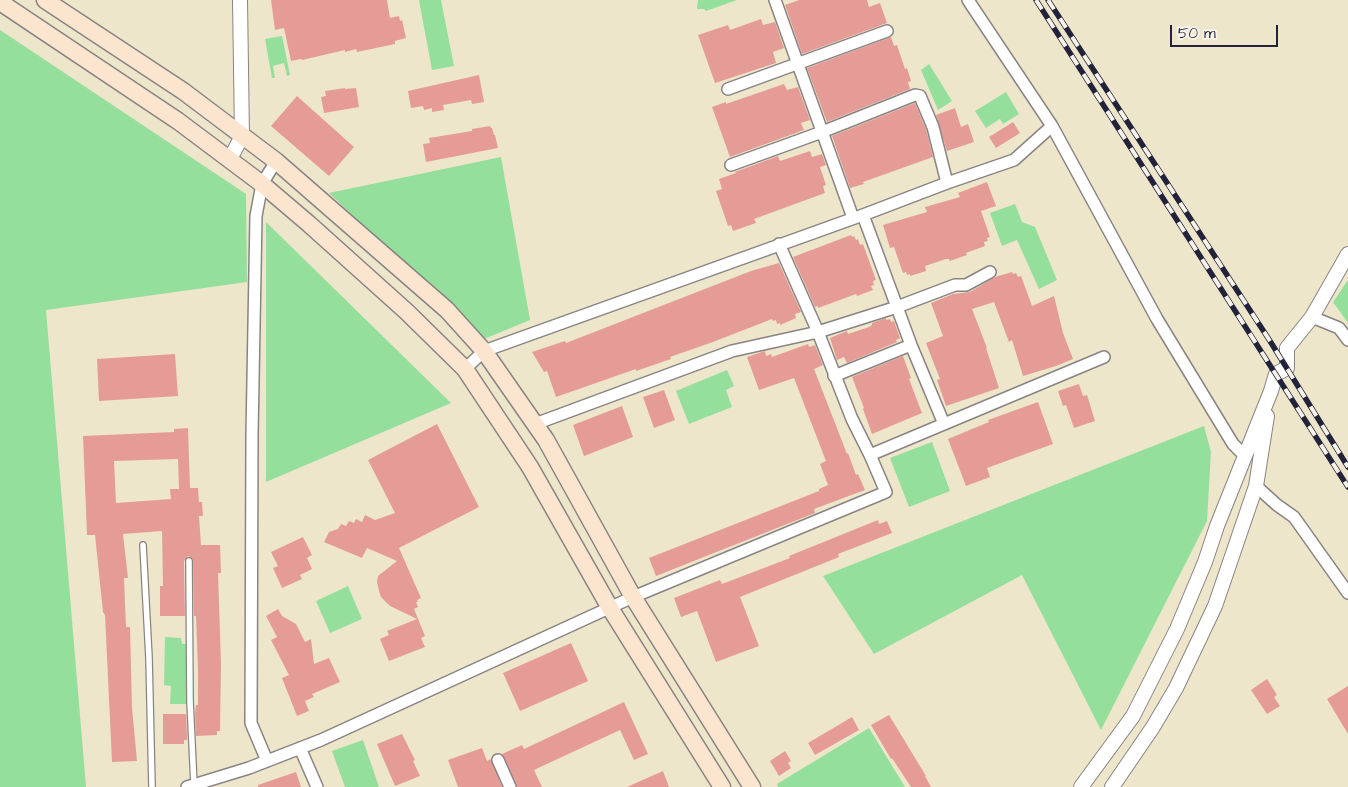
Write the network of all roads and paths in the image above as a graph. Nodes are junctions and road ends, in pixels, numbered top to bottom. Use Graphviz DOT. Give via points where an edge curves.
graph roads {
  1 [pos="44,0"];
  2 [pos="240,0"];
  3 [pos="776,0"];
  4 [pos="968,0"];
  5 [pos="0,2"];
  6 [pos="887,31"];
  7 [pos="798,64"];
  8 [pos="728,89"];
  9 [pos="1052,126"];
  10 [pos="822,132"];
  11 [pos="242,136"];
  12 [pos="230,159"];
  13 [pos="276,161"];
  14 [pos="731,165"];
  15 [pos="947,183"];
  16 [pos="262,184"];
  17 [pos="858,216"];
  18 [pos="779,244"];
  19 [pos="1348,254"];
  20 [pos="990,272"];
  21 [pos="897,307"];
  22 [pos="1312,317"];
  23 [pos="818,332"];
  24 [pos="1348,340"];
  25 [pos="911,345"];
  26 [pos="484,351"];
  27 [pos="1104,357"];
  28 [pos="465,369"];
  29 [pos="834,376"];
  30 [pos="1271,391"];
  31 [pos="535,424"];
  32 [pos="944,424"];
  33 [pos="870,455"];
  34 [pos="1245,456"];
  35 [pos="1256,486"];
  36 [pos="143,545"];
  37 [pos="189,561"];
  38 [pos="1348,593"];
  39 [pos="633,597"];
  40 [pos="610,608"];
  41 [pos="300,748"];
  42 [pos="498,760"];
  43 [pos="267,761"];
  44 [pos="190,786"];
  45 [pos="152,787"];
  46 [pos="316,787"];
  47 [pos="510,787"];
  48 [pos="722,787"];
  49 [pos="752,787"];
  50 [pos="1081,787"];
  51 [pos="1112,787"];
  1 -- 11 [label="main road" via="183,92"];
  2 -- 11 [label="street"];
  3 -- 7 [label="street"];
  4 -- 9 [label="street"];
  5 -- 12 [label="main road" via="178,120"];
  6 -- 7 [label="street"];
  7 -- 8 [label="street"];
  7 -- 10 [label="street"];
  9 -- 15 [label="street" via="1014,160"];
  9 -- 34 [label="street" via="1157,319 1228,437"];
  10 -- 14 [label="street"];
  10 -- 15 [label="street" via="915,95 920,96 933,126"];
  10 -- 17 [label="street"];
  11 -- 12 [label="street"];
  11 -- 13 [label="main road"];
  12 -- 16 [label="main road"];
  13 -- 16 [label="street"];
  13 -- 26 [label="main road" via="447,310"];
  15 -- 17 [label="street"];
  16 -- 28 [label="main road" via="400,306"];
  16 -- 43 [label="street" via="256,216 251,723"];
  17 -- 18 [label="street"];
  17 -- 21 [label="street"];
  18 -- 23 [label="street"];
  18 -- 26 [label="street"];
  19 -- 22 [label="street"];
  20 -- 21 [label="street" via="966,285 955,285"];
  21 -- 23 [label="street"];
  21 -- 25 [label="street"];
  22 -- 24 [label="street" via="1339,328"];
  22 -- 30 [label="street" via="1287,348 1287,368 1276,374"];
  23 -- 29 [label="street"];
  23 -- 31 [label="street" via="732,350"];
  25 -- 29 [label="street"];
  25 -- 32 [label="street"];
  26 -- 28 [label="street"];
  26 -- 31 [label="main road"];
  27 -- 32 [label="street"];
  28 -- 40 [label="main road" via="530,467"];
  29 -- 33 [label="street"];
  30 -- 34 [label="street"];
  30 -- 35 [label="street"];
  31 -- 39 [label="main road"];
  32 -- 33 [label="street"];
  33 -- 39 [label="street" via="886,492"];
  34 -- 50 [label="street" via="1177,629 1133,716"];
  35 -- 38 [label="street" via="1294,517"];
  35 -- 51 [label="street" via="1215,606 1176,688"];
  36 -- 45 [label="lane"];
  37 -- 44 [label="lane"];
  39 -- 40 [label="street"];
  39 -- 49 [label="main road"];
  40 -- 41 [label="street"];
  40 -- 48 [label="main road"];
  41 -- 43 [label="street"];
  41 -- 46 [label="street"];
  42 -- 47 [label="street"];
  43 -- 44 [label="street"];
}
